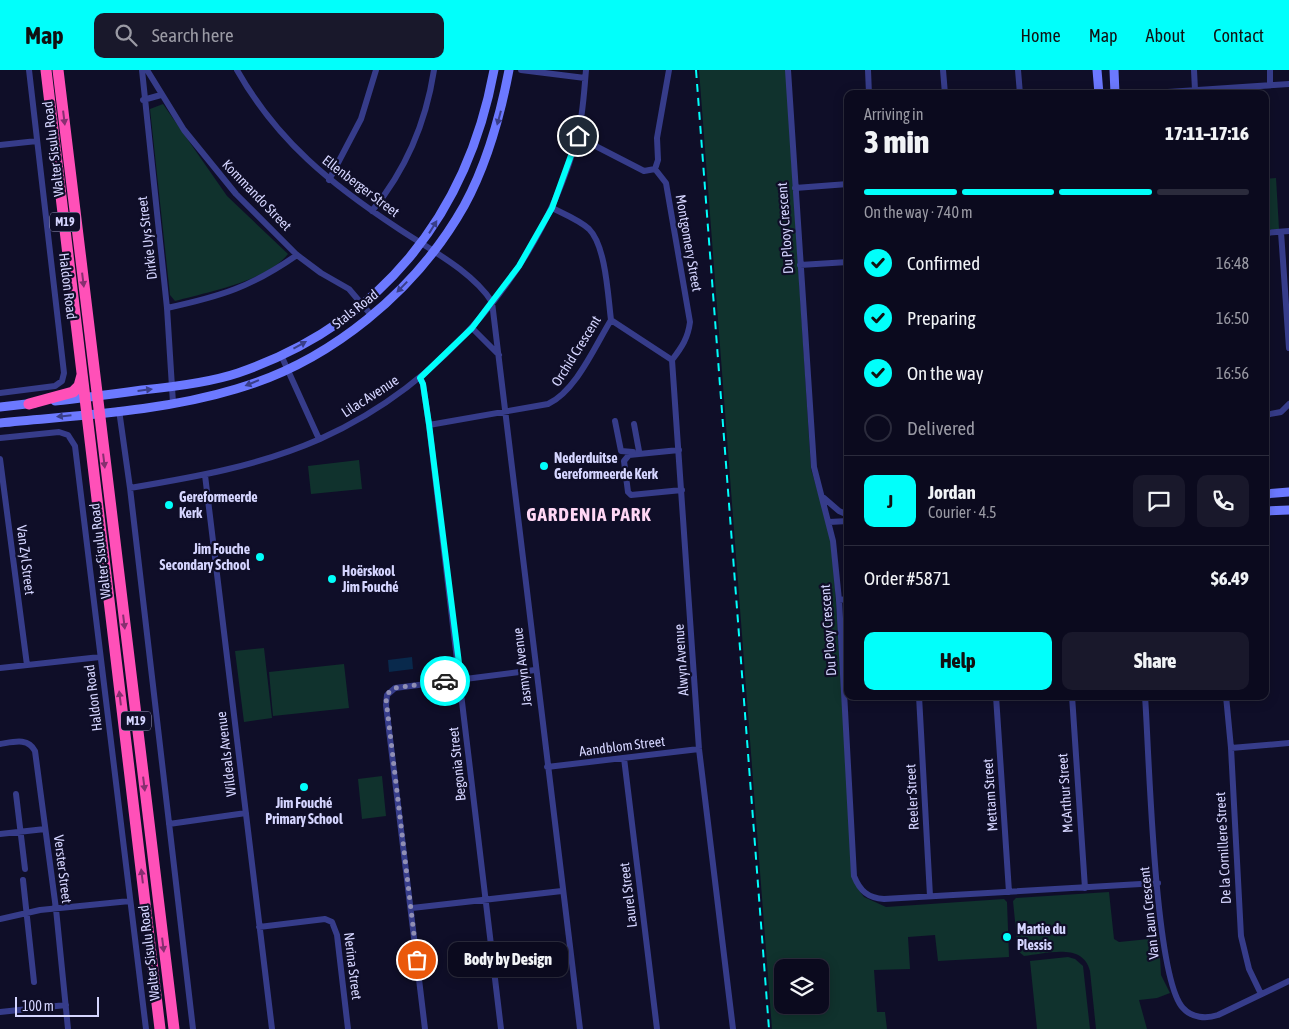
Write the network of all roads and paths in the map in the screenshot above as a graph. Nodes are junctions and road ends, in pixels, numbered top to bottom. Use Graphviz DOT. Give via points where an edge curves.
graph roads {
  1 [pos="29,70"];
  2 [pos="46,70"];
  3 [pos="58,70"];
  4 [pos="142,70"];
  5 [pos="147,70"];
  6 [pos="237,70"];
  7 [pos="376,70"];
  8 [pos="434,70"];
  9 [pos="494,70"];
  10 [pos="509,70"];
  11 [pos="522,70"];
  12 [pos="586,70"];
  13 [pos="669,70"];
  14 [pos="788,70"];
  15 [pos="868,70"];
  16 [pos="943,70"];
  17 [pos="1018,70"];
  18 [pos="1097,70"];
  19 [pos="1114,70"];
  20 [pos="1194,70"];
  21 [pos="1270,70"];
  22 [pos="585,78"];
  23 [pos="1289,84"];
  24 [pos="1270,85"];
  25 [pos="869,90"];
  26 [pos="944,90"];
  27 [pos="1020,90"];
  28 [pos="1099,90"];
  29 [pos="1116,90"];
  30 [pos="1195,90"];
  31 [pos="161,95"];
  32 [pos="144,100"];
  33 [pos="578,136"];
  34 [pos="37,141"];
  35 [pos="0,145"];
  36 [pos="62,155"];
  37 [pos="654,169"];
  38 [pos="329,180"];
  39 [pos="844,184"];
  40 [pos="795,188"];
  41 [pos="552,208"];
  42 [pos="372,211"];
  43 [pos="1289,231"];
  44 [pos="1281,232"];
  45 [pos="1269,233"];
  46 [pos="422,244"];
  47 [pos="434,251"];
  48 [pos="297,255"];
  49 [pos="844,262"];
  50 [pos="800,265"];
  51 [pos="80,300"];
  52 [pos="492,302"];
  53 [pos="362,304"];
  54 [pos="167,308"];
  55 [pos="372,316"];
  56 [pos="612,320"];
  57 [pos="472,328"];
  58 [pos="1289,348"];
  59 [pos="499,354"];
  60 [pos="282,355"];
  61 [pos="672,360"];
  62 [pos="287,369"];
  63 [pos="82,374"];
  64 [pos="420,378"];
  65 [pos="172,387"];
  66 [pos="0,393"];
  67 [pos="91,397"];
  68 [pos="173,403"];
  69 [pos="29,404"];
  70 [pos="1289,404"];
  71 [pos="0,407"];
  72 [pos="119,410"];
  73 [pos="506,411"];
  74 [pos="93,413"];
  75 [pos="1269,414"];
  76 [pos="615,421"];
  77 [pos="0,423"];
  78 [pos="429,424"];
  79 [pos="634,424"];
  80 [pos="0,438"];
  81 [pos="319,440"];
  82 [pos="679,449"];
  83 [pos="638,451"];
  84 [pos="0,459"];
  85 [pos="205,475"];
  86 [pos="130,488"];
  87 [pos="682,490"];
  88 [pos="1289,492"];
  89 [pos="1269,494"];
  90 [pos="823,497"];
  91 [pos="1289,498"];
  92 [pos="1289,510"];
  93 [pos="1269,511"];
  94 [pos="844,513"];
  95 [pos="844,521"];
  96 [pos="828,522"];
  97 [pos="844,599"];
  98 [pos="839,600"];
  99 [pos="100,657"];
  100 [pos="27,665"];
  101 [pos="0,668"];
  102 [pos="535,670"];
  103 [pos="461,679"];
  104 [pos="844,692"];
  105 [pos="844,700"];
  106 [pos="919,700"];
  107 [pos="996,700"];
  108 [pos="1072,700"];
  109 [pos="1146,700"];
  110 [pos="1226,700"];
  111 [pos="1289,743"];
  112 [pos="0,744"];
  113 [pos="1231,748"];
  114 [pos="699,749"];
  115 [pos="624,758"];
  116 [pos="547,767"];
  117 [pos="16,794"];
  118 [pos="246,813"];
  119 [pos="169,824"];
  120 [pos="45,829"];
  121 [pos="20,832"];
  122 [pos="0,834"];
  123 [pos="25,869"];
  124 [pos="23,880"];
  125 [pos="1158,884"];
  126 [pos="1085,888"];
  127 [pos="562,891"];
  128 [pos="1009,892"];
  129 [pos="930,896"];
  130 [pos="485,900"];
  131 [pos="130,901"];
  132 [pos="56,908"];
  133 [pos="412,908"];
  134 [pos="26,914"];
  135 [pos="0,919"];
  136 [pos="259,927"];
  137 [pos="1289,981"];
  138 [pos="34,982"];
  139 [pos="1261,994"];
  140 [pos="66,1005"];
  141 [pos="0,1012"];
  142 [pos="68,1029"];
  143 [pos="146,1029"];
  144 [pos="160,1029"];
  145 [pos="174,1029"];
  146 [pos="193,1029"];
  147 [pos="272,1029"];
  148 [pos="348,1029"];
  149 [pos="425,1029"];
  150 [pos="501,1029"];
  151 [pos="580,1029"];
  152 [pos="657,1029"];
  153 [pos="733,1029"];
  1 -- 34 [label="street, Haldon Road"];
  2 -- 36 [label="highway, Walter Sisulu Road / M19"];
  3 -- 36 [label="highway, Walter Sisulu Road / M19, one-way"];
  4 -- 32 [label="street, Dirkie Uys Street"];
  5 -- 31 [label="street, Kommando Street"];
  6 -- 38 [label="street, Ellenberger Street" via="283,136"];
  7 -- 38 [label="street" via="361,119"];
  8 -- 42 [label="street" via="428,102 409,153"];
  46 -- 9 [label="street, Stals Road, one-way" via="448,203 470,158 489,100"];
  10 -- 47 [label="street, Stals Road, one-way" via="499,116 479,174 464,206"];
  11 -- 22 [label="street"];
  12 -- 22 [label="street, Lilac Avenue"];
  13 -- 37 [label="street" via="657,138 658,160"];
  14 -- 40 [label="street, Du Plooy Crescent"];
  15 -- 25 [label="street"];
  16 -- 26 [label="street"];
  17 -- 27 [label="street"];
  18 -- 28 [label="street"];
  19 -- 29 [label="street"];
  20 -- 30 [label="street"];
  21 -- 24 [label="street"];
  22 -- 33 [label="street, Lilac Avenue"];
  23 -- 24 [label="street"];
  24 -- 30 [label="street"];
  31 -- 32 [label="street"];
  31 -- 48 [label="street, Kommando Street" via="215,170"];
  32 -- 54 [label="street, Dirkie Uys Street"];
  33 -- 37 [label="street" via="644,171"];
  33 -- 41 [label="street, Lilac Avenue"];
  34 -- 35 [label="street"];
  34 -- 66 [label="street, Haldon Road" via="64,373 55,386"];
  36 -- 51 [label="highway, Walter Sisulu Road / M19"];
  37 -- 61 [label="street, Montgomery Street" via="666,183 690,322 684,345"];
  38 -- 42 [label="street, Ellenberger Street"];
  39 -- 40 [label="street"];
  40 -- 50 [label="street, Du Plooy Crescent"];
  41 -- 52 [label="street, Lilac Avenue" via="519,266"];
  41 -- 56 [label="street, Orchid Crescent" via="590,230 597,240"];
  42 -- 46 [label="street, Ellenberger Street"];
  43 -- 44 [label="street"];
  44 -- 45 [label="street"];
  44 -- 58 [label="street"];
  46 -- 47 [label="street, Ellenberger Street"];
  46 -- 53 [label="street, Stals Road" via="379,291"];
  47 -- 52 [label="street, Ellenberger Street" via="484,290"];
  47 -- 55 [label="street, Stals Road, one-way"];
  48 -- 53 [label="street, Kommando Street" via="349,289"];
  48 -- 54 [label="street" via="231,293"];
  49 -- 50 [label="street"];
  50 -- 90 [label="street, Du Plooy Crescent" via="814,467"];
  51 -- 63 [label="highway, Walter Sisulu Road / M19"];
  51 -- 67 [label="highway, Walter Sisulu Road / M19"];
  52 -- 57 [label="street, Lilac Avenue"];
  52 -- 59 [label="street, Jasmyn Avenue"];
  53 -- 55 [label="street, Kommando Street"];
  60 -- 53 [label="street, Stals Road, one-way" via="340,322"];
  54 -- 65 [label="street, Dirkie Uys Street"];
  55 -- 62 [label="street, Stals Road" via="327,348"];
  56 -- 61 [label="street"];
  56 -- 73 [label="street, Orchid Crescent" via="561,397 548,404"];
  57 -- 59 [label="street"];
  57 -- 64 [label="street, Lilac Avenue"];
  59 -- 73 [label="street, Jasmyn Avenue"];
  60 -- 62 [label="street"];
  60 -- 65 [label="street, Stals Road" via="238,373"];
  61 -- 82 [label="street, Alwyn Avenue"];
  62 -- 68 [label="street, Stals Road, one-way" via="237,389"];
  62 -- 81 [label="street"];
  63 -- 67 [label="highway, Walter Sisulu Road / M19"];
  63 -- 69 [label="highway" via="73,392"];
  64 -- 78 [label="street, Begonia Street"];
  64 -- 81 [label="street, Lilac Avenue" via="368,413"];
  67 -- 65 [label="street, Stals Road, one-way"];
  65 -- 68 [label="street, Dirkie Uys Street"];
  67 -- 69 [label="street, Stals Road"];
  67 -- 74 [label="highway, Walter Sisulu Road / M19"];
  68 -- 72 [label="street, Stals Road"];
  69 -- 71 [label="street, Stals Road"];
  70 -- 75 [label="street" via="1281,412"];
  72 -- 74 [label="street, Stals Road"];
  72 -- 86 [label="street"];
  73 -- 78 [label="street, Orchid Crescent"];
  73 -- 102 [label="street, Jasmyn Avenue"];
  74 -- 77 [label="street, Stals Road, one-way"];
  144 -- 74 [label="highway, Walter Sisulu Road / M19, one-way"];
  74 -- 145 [label="highway, Walter Sisulu Road / M19, one-way"];
  76 -- 83 [label="street" via="621,451"];
  78 -- 103 [label="street, Begonia Street"];
  79 -- 83 [label="street"];
  80 -- 99 [label="street, Haldon Road" via="59,432 68,436 75,446"];
  81 -- 85 [label="street, Lilac Avenue" via="255,464"];
  82 -- 83 [label="street"];
  82 -- 87 [label="street, Alwyn Avenue"];
  82 -- 87 [label="street" via="629,455 624,461 631,495"];
  84 -- 100 [label="street, Van Zyl Street"];
  85 -- 86 [label="street, Lilac Avenue"];
  85 -- 118 [label="street, Wildeals Avenue"];
  86 -- 119 [label="street"];
  87 -- 114 [label="street, Alwyn Avenue"];
  88 -- 89 [label="street"];
  88 -- 91 [label="street"];
  90 -- 94 [label="street"];
  90 -- 96 [label="street, Du Plooy Crescent"];
  92 -- 93 [label="street"];
  95 -- 96 [label="street"];
  96 -- 98 [label="street, Du Plooy Crescent"];
  97 -- 98 [label="street"];
  98 -- 104 [label="street, Du Plooy Crescent"];
  99 -- 100 [label="street"];
  99 -- 131 [label="street, Haldon Road"];
  100 -- 101 [label="street"];
  102 -- 103 [label="street"];
  102 -- 116 [label="street, Jasmyn Avenue"];
  103 -- 130 [label="street, Begonia Street"];
  103 -- 133 [label="street" via="395,688 387,695"];
  105 -- 129 [label="street, Du Plooy Crescent" via="854,876 861,890 875,898"];
  106 -- 129 [label="street, Reeler Street"];
  107 -- 128 [label="street, Mettam Street"];
  108 -- 126 [label="street, McArthur Street"];
  109 -- 125 [label="street, Van Laun Crescent"];
  110 -- 113 [label="street, De la Cornillere Street"];
  111 -- 113 [label="street"];
  112 -- 120 [label="street, Verster Street" via="24,742 33,746"];
  113 -- 139 [label="street, De la Cornillere Street" via="1241,936 1249,969"];
  114 -- 115 [label="street, Aandblom Street"];
  114 -- 153 [label="street, Alwyn Avenue"];
  115 -- 116 [label="street, Aandblom Street"];
  115 -- 152 [label="street, Laurel Street"];
  116 -- 127 [label="street, Jasmyn Avenue"];
  117 -- 121 [label="street"];
  118 -- 119 [label="street"];
  118 -- 136 [label="street, Wildeals Avenue"];
  119 -- 146 [label="street"];
  120 -- 121 [label="street"];
  120 -- 132 [label="street, Verster Street"];
  121 -- 122 [label="street"];
  121 -- 123 [label="street"];
  124 -- 134 [label="street"];
  125 -- 126 [label="street, Du Plooy Crescent"];
  125 -- 139 [label="street, Van Laun Crescent" via="1165,961 1171,985 1183,1008 1192,1014 1212,1017"];
  126 -- 128 [label="street, Du Plooy Crescent"];
  127 -- 130 [label="street"];
  127 -- 151 [label="street, Jasmyn Avenue"];
  128 -- 129 [label="street, Du Plooy Crescent"];
  130 -- 133 [label="street"];
  130 -- 150 [label="street, Begonia Street"];
  131 -- 132 [label="street"];
  131 -- 143 [label="street, Haldon Road"];
  132 -- 134 [label="street"];
  132 -- 140 [label="street, Verster Street"];
  133 -- 149 [label="street"];
  134 -- 135 [label="street"];
  134 -- 138 [label="street"];
  136 -- 147 [label="street, Wildeals Avenue"];
  136 -- 148 [label="street, Nerina Street" via="325,919 332,922 337,935"];
  137 -- 139 [label="street, Van Laun Crescent"];
  140 -- 141 [label="street"];
  140 -- 142 [label="street, Verster Street"];
}
